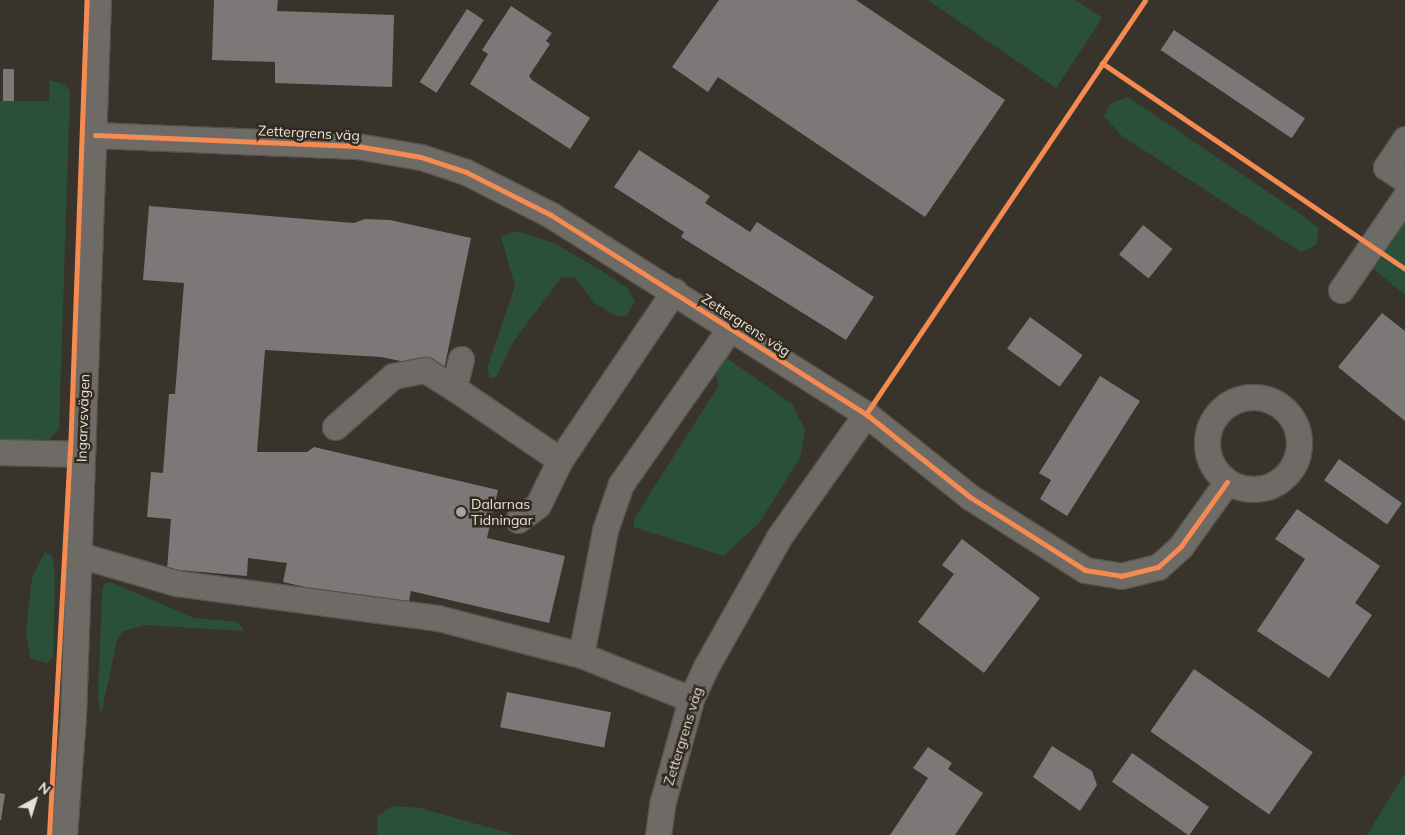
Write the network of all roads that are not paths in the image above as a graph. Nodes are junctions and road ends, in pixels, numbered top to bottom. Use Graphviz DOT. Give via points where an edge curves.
graph roads {
  1 [pos="98,0"];
  2 [pos="95,135"];
  3 [pos="1405,139"];
  4 [pos="1405,180"];
  5 [pos="1405,197"];
  6 [pos="1341,290"];
  7 [pos="674,291"];
  8 [pos="728,330"];
  9 [pos="461,359"];
  10 [pos="454,388"];
  11 [pos="866,414"];
  12 [pos="335,427"];
  13 [pos="0,452"];
  14 [pos="82,454"];
  15 [pos="560,460"];
  16 [pos="1227,482"];
  17 [pos="518,520"];
  18 [pos="79,555"];
  19 [pos="581,655"];
  20 [pos="691,699"];
  21 [pos="64,835"];
  22 [pos="658,835"];
  1 -- 2 [label="street, Ingarvsvägen"];
  2 -- 7 [label="street, Zettergrens väg" via="339,145 421,157 504,188"];
  2 -- 14 [label="street, Ingarvsvägen"];
  3 -- 4 [label="street" via="1386,167"];
  5 -- 6 [label="street"];
  7 -- 8 [label="street, Zettergrens väg"];
  7 -- 15 [label="street"];
  8 -- 11 [label="street, Zettergrens väg"];
  8 -- 19 [label="street" via="622,484 605,530"];
  9 -- 10 [label="street"];
  10 -- 12 [label="street" via="425,370 392,376"];
  10 -- 15 [label="street"];
  11 -- 16 [label="street, Zettergrens väg" via="970,497 1069,562 1100,574 1121,576 1158,567 1181,546"];
  11 -- 20 [label="street, Zettergrens väg" via="779,538"];
  13 -- 14 [label="street"];
  14 -- 18 [label="street, Ingarvsvägen"];
  15 -- 17 [label="street" via="538,505"];
  18 -- 19 [label="street" via="176,583 438,618"];
  18 -- 21 [label="street, Ingarvsvägen"];
  19 -- 20 [label="street"];
  20 -- 22 [label="street, Zettergrens väg" via="663,801"];
}
